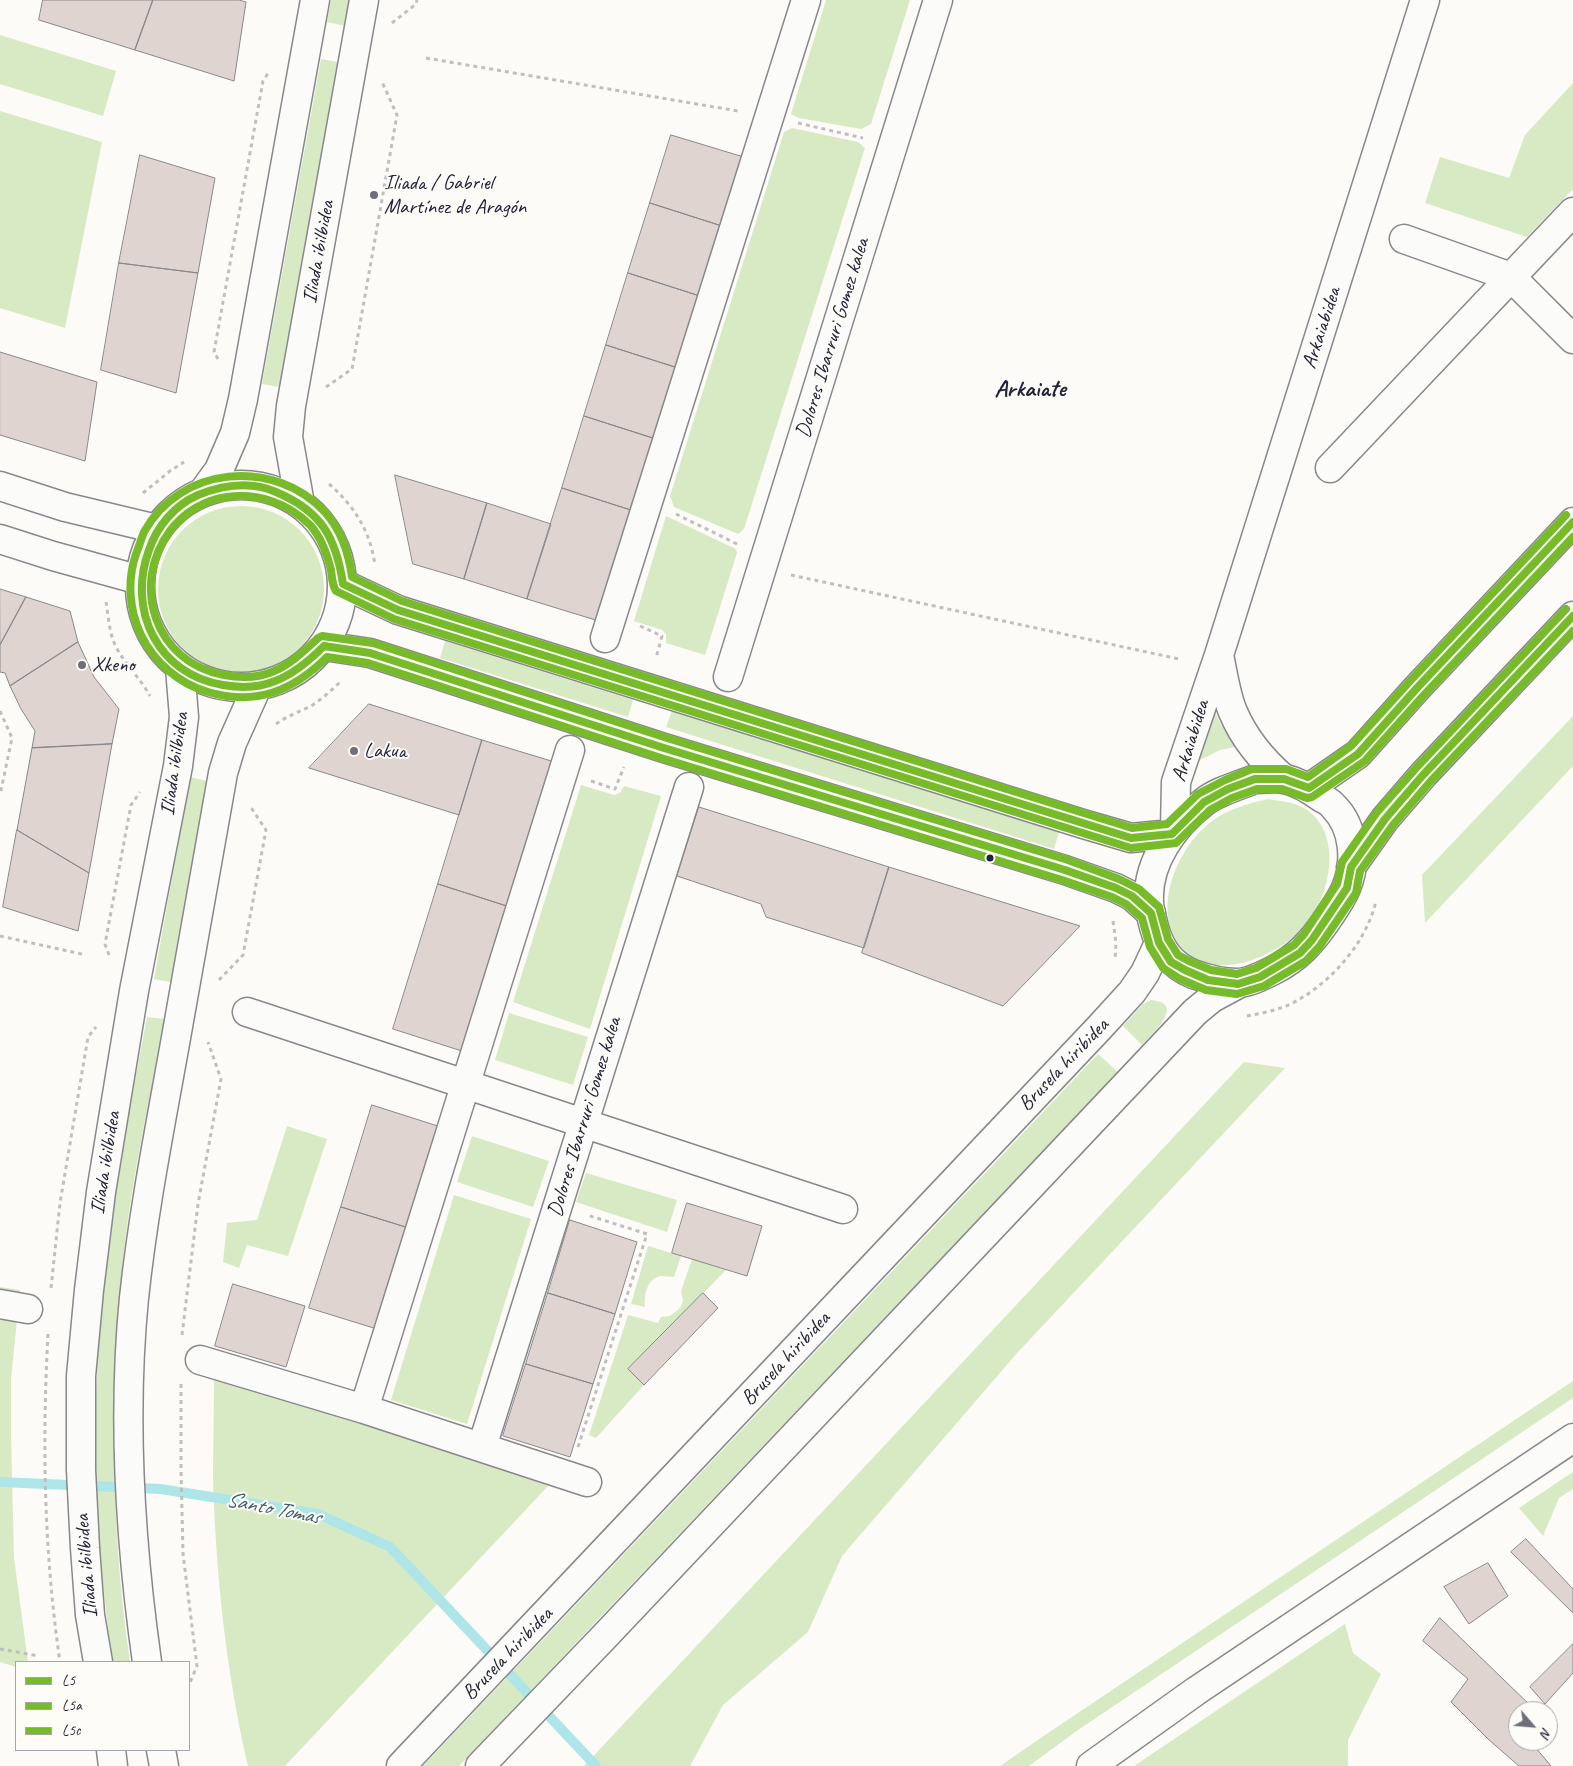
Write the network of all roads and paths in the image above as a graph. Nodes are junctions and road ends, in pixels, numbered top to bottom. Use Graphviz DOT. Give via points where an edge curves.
graph roads {
  1 [pos="315,0"];
  2 [pos="364,0"];
  3 [pos="417,0"];
  4 [pos="806,0"];
  5 [pos="938,0"];
  6 [pos="1425,0"];
  7 [pos="386,28"];
  8 [pos="426,58"];
  9 [pos="381,80"];
  10 [pos="770,116"];
  11 [pos="893,145"];
  12 [pos="1573,212"];
  13 [pos="1404,239"];
  14 [pos="1511,277"];
  15 [pos="1573,339"];
  16 [pos="322,390"];
  17 [pos="1330,468"];
  18 [pos="324,477"];
  19 [pos="0,486"];
  20 [pos="203,492"];
  21 [pos="647,500"];
  22 [pos="300,504"];
  23 [pos="1573,522"];
  24 [pos="157,529"];
  25 [pos="0,539"];
  26 [pos="763,564"];
  27 [pos="140,580"];
  28 [pos="343,584"];
  29 [pos="379,602"];
  30 [pos="1573,616"];
  31 [pos="605,638"];
  32 [pos="324,646"];
  33 [pos="362,652"];
  34 [pos="1219,656"];
  35 [pos="1179,659"];
  36 [pos="180,668"];
  37 [pos="728,677"];
  38 [pos="258,687"];
  39 [pos="0,711"];
  40 [pos="270,728"];
  41 [pos="570,750"];
  42 [pos="1284,779"];
  43 [pos="689,787"];
  44 [pos="1309,788"];
  45 [pos="0,796"];
  46 [pos="246,800"];
  47 [pos="1174,831"];
  48 [pos="1352,867"];
  49 [pos="1151,913"];
  50 [pos="0,936"];
  51 [pos="1159,943"];
  52 [pos="86,955"];
  53 [pos="218,980"];
  54 [pos="1238,984"];
  55 [pos="246,1012"];
  56 [pos="207,1038"];
  57 [pos="465,1084"];
  58 [pos="583,1123"];
  59 [pos="557,1205"];
  60 [pos="844,1209"];
  61 [pos="0,1304"];
  62 [pos="28,1309"];
  63 [pos="191,1352"];
  64 [pos="45,1378"];
  65 [pos="182,1381"];
  66 [pos="364,1409"];
  67 [pos="1573,1438"];
  68 [pos="482,1447"];
  69 [pos="577,1479"];
  70 [pos="0,1649"];
  71 [pos="39,1656"];
  72 [pos="60,1661"];
  73 [pos="98,1661"];
  74 [pos="147,1661"];
  75 [pos="190,1683"];
  76 [pos="111,1751"];
  77 [pos="161,1751"];
  78 [pos="113,1766"];
  79 [pos="164,1766"];
  80 [pos="401,1766"];
  81 [pos="480,1766"];
  82 [pos="1091,1766"];
  1 -- 20 [label="street" via="240,416 219,470"];
  2 -- 22 [label="street, Iliada ibilbidea" via="291,406 288,437"];
  3 -- 7 [label="path"];
  4 -- 10 [label="street"];
  5 -- 11 [label="street, Dolores Ibarruri Gomez kalea"];
  6 -- 34 [label="street, Arkaiabidea"];
  8 -- 10 [label="path"];
  9 -- 16 [label="path" via="397,115 352,369"];
  10 -- 11 [label="path"];
  10 -- 21 [label="street"];
  11 -- 26 [label="street, Dolores Ibarruri Gomez kalea"];
  12 -- 14 [label="street"];
  13 -- 14 [label="street"];
  14 -- 15 [label="street"];
  14 -- 17 [label="street"];
  18 -- 29 [label="path" via="356,512 366,532 374,558"];
  19 -- 24 [label="street" via="66,507"];
  20 -- 22 [label="street" via="223,486 264,487"];
  20 -- 24 [label="street" via="178,507"];
  21 -- 26 [label="path"];
  21 -- 31 [label="street"];
  22 -- 28 [label="street" via="318,519 331,539 340,560"];
  23 -- 44 [label="street" via="1358,754"];
  24 -- 27 [label="street" via="146,553"];
  25 -- 27 [label="street"];
  26 -- 35 [label="path"];
  26 -- 37 [label="street, Dolores Ibarruri Gomez kalea"];
  27 -- 36 [label="street" via="140,597 149,629 168,657"];
  28 -- 29 [label="street"];
  28 -- 32 [label="street" via="338,617"];
  29 -- 47 [label="street" via="1131,838"];
  30 -- 48 [label="street" via="1423,775 1385,819"];
  32 -- 33 [label="street"];
  32 -- 38 [label="street" via="294,673"];
  33 -- 40 [label="path" via="350,672 328,693"];
  33 -- 49 [label="street" via="1065,870 1116,888 1132,896"];
  34 -- 42 [label="street, Arkaiabidea" via="1232,711 1254,749"];
  34 -- 47 [label="street, Arkaiabidea" via="1176,782"];
  36 -- 38 [label="street" via="204,681 230,687"];
  36 -- 73 [label="street, Iliada ibilbidea" via="184,717 178,766 134,992 102,1182 88,1290 81,1376 81,1470 90,1615"];
  38 -- 74 [label="street" via="232,743 222,783 146,1201 134,1299 129,1475 133,1549"];
  39 -- 45 [label="path" via="12,738"];
  41 -- 57 [label="street"];
  42 -- 44 [label="street"];
  42 -- 47 [label="street" via="1255,779 1228,789 1204,802"];
  43 -- 58 [label="street, Dolores Ibarruri Gomez kalea"];
  44 -- 48 [label="street" via="1334,806 1347,826 1352,843"];
  46 -- 53 [label="path" via="266,830 244,955"];
  47 -- 49 [label="street" via="1162,849 1151,878"];
  48 -- 54 [label="street" via="1347,888 1339,902 1300,954 1260,977"];
  49 -- 51 [label="street"];
  50 -- 52 [label="path"];
  51 -- 54 [label="street" via="1171,962 1185,970 1208,980"];
  51 -- 80 [label="street, Brusela hiribidea" via="1145,973 1126,1000"];
  54 -- 81 [label="street" via="1195,1012"];
  55 -- 57 [label="street"];
  56 -- 63 [label="path" via="221,1079 198,1204"];
  57 -- 58 [label="street"];
  57 -- 66 [label="street"];
  58 -- 59 [label="street, Dolores Ibarruri Gomez kalea"];
  58 -- 60 [label="street"];
  59 -- 68 [label="street, Dolores Ibarruri Gomez kalea"];
  59 -- 69 [label="path" via="647,1234"];
  61 -- 62 [label="street"];
  63 -- 66 [label="street"];
  64 -- 72 [label="path" via="46,1519 53,1618"];
  65 -- 75 [label="path" via="183,1554 197,1666"];
  66 -- 68 [label="street"];
  67 -- 82 [label="street" via="1196,1691"];
  68 -- 69 [label="street"];
  70 -- 71 [label="path"];
  76 -- 78 [label="street"];
  77 -- 79 [label="street"];
}
